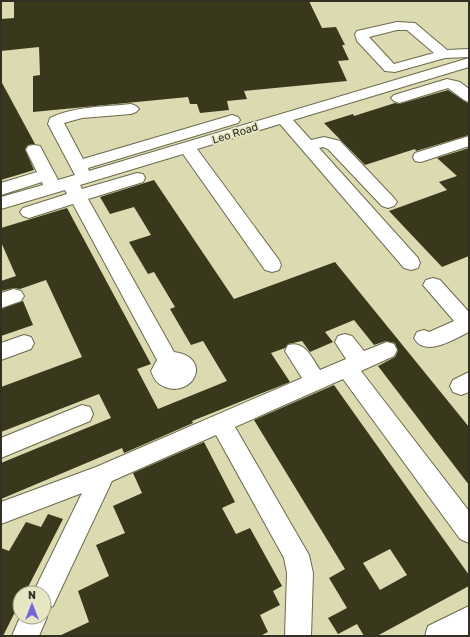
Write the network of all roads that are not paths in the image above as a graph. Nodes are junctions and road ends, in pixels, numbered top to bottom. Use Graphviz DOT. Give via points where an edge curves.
graph roads {
  1 [pos="433,44"];
  2 [pos="469,53"];
  3 [pos="444,54"];
  4 [pos="382,60"];
  5 [pos="465,68"];
  6 [pos="469,97"];
  7 [pos="399,98"];
  8 [pos="131,109"];
  9 [pos="283,118"];
  10 [pos="266,124"];
  11 [pos="469,141"];
  12 [pos="307,146"];
  13 [pos="187,147"];
  14 [pos="34,150"];
  15 [pos="421,157"];
  16 [pos="137,178"];
  17 [pos="68,181"];
  18 [pos="1,189"];
  19 [pos="388,202"];
  20 [pos="1,203"];
  21 [pos="29,212"];
  22 [pos="412,263"];
  23 [pos="272,265"];
  24 [pos="433,285"];
  25 [pos="469,324"];
  26 [pos="424,338"];
  27 [pos="345,342"];
  28 [pos="24,343"];
  29 [pos="387,350"];
  30 [pos="295,351"];
  31 [pos="1,352"];
  32 [pos="169,362"];
  33 [pos="354,365"];
  34 [pos="316,381"];
  35 [pos="82,414"];
  36 [pos="221,423"];
  37 [pos="1,448"];
  38 [pos="104,474"];
  39 [pos="1,513"];
  40 [pos="469,531"];
  41 [pos="50,585"];
  42 [pos="30,625"];
  43 [pos="467,626"];
  44 [pos="25,636"];
  45 [pos="298,636"];
  46 [pos="438,636"];
  1 -- 3 [label="street"];
  1 -- 4 [label="street"];
  1 -- 4 [label="street" via="418,33 369,46"];
  2 -- 3 [label="street"];
  3 -- 4 [label="street" via="395,68 390,68"];
  5 -- 9 [label="street, Leo Road"];
  6 -- 7 [label="street" via="455,85 447,83"];
  8 -- 17 [label="street" via="65,117 56,121"];
  9 -- 10 [label="street, Leo Road"];
  9 -- 12 [label="street"];
  10 -- 13 [label="street, Leo Road"];
  10 -- 17 [label="street" via="249,119 218,123"];
  11 -- 15 [label="street"];
  12 -- 19 [label="street" via="324,142 334,145"];
  12 -- 22 [label="street"];
  13 -- 17 [label="street, Leo Road"];
  13 -- 23 [label="street"];
  14 -- 17 [label="street"];
  16 -- 17 [label="street"];
  17 -- 18 [label="street"];
  17 -- 20 [label="street, Leo Road"];
  17 -- 21 [label="street"];
  17 -- 32 [label="street"];
  24 -- 25 [label="street"];
  25 -- 26 [label="street" via="432,339"];
  27 -- 33 [label="street"];
  28 -- 31 [label="street"];
  29 -- 33 [label="street"];
  30 -- 34 [label="street"];
  33 -- 34 [label="street"];
  33 -- 40 [label="street"];
  34 -- 36 [label="street"];
  35 -- 37 [label="street"];
  36 -- 38 [label="street"];
  36 -- 45 [label="street" via="296,555 300,573"];
  38 -- 39 [label="street"];
  38 -- 41 [label="street"];
  42 -- 44 [label="street"];
  43 -- 46 [label="street"];
}
